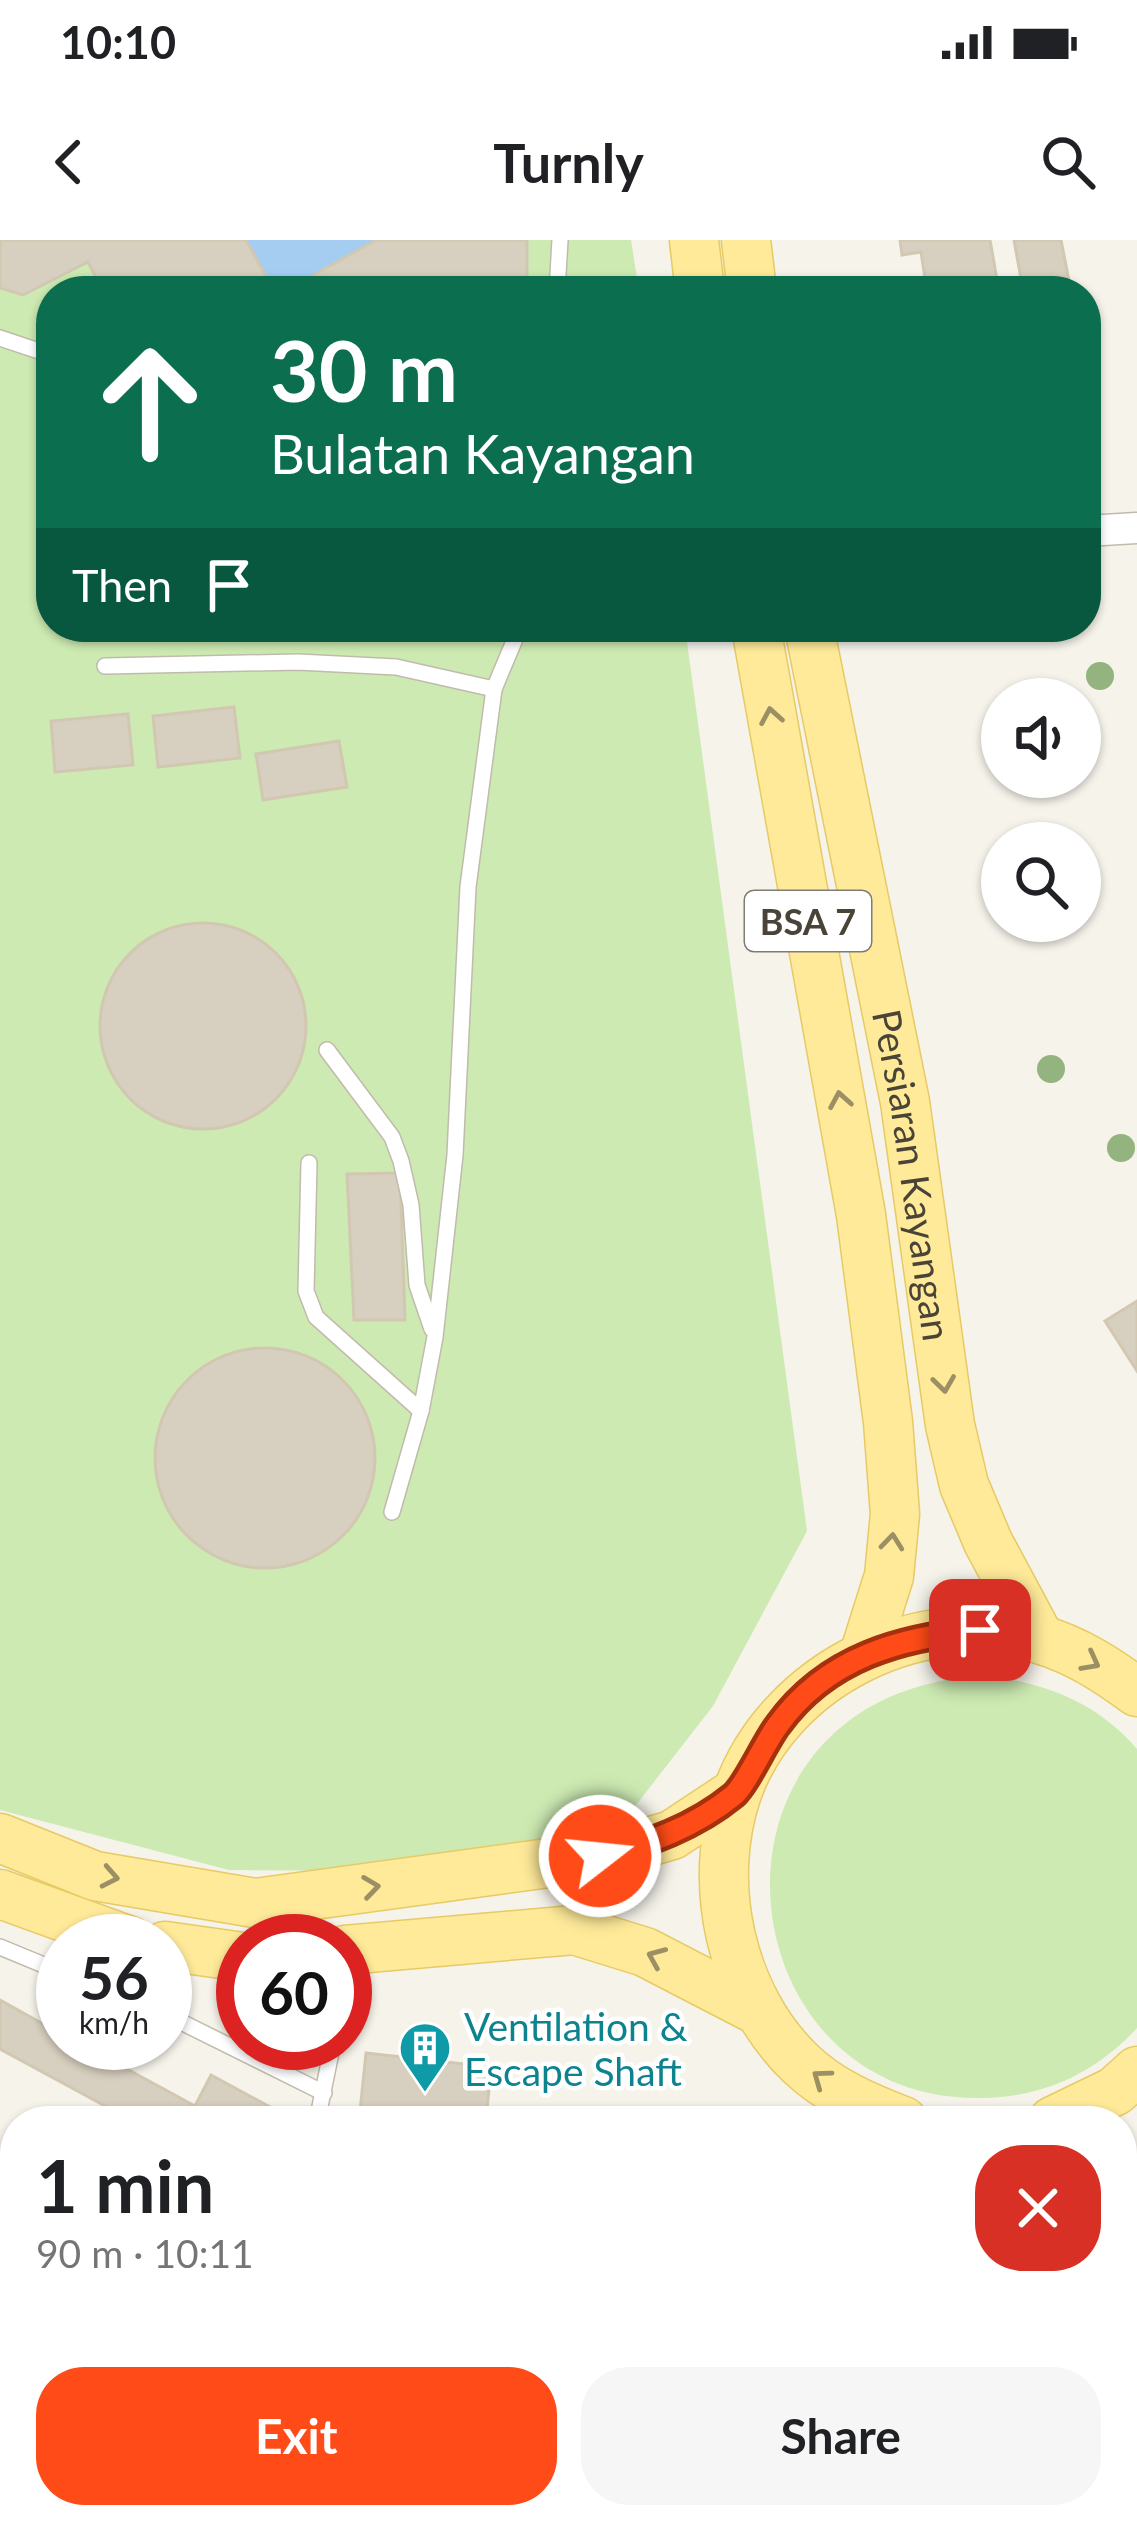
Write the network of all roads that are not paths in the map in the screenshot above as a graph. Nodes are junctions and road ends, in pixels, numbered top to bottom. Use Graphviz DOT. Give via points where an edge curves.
graph roads {
  1 [pos="560,240"];
  2 [pos="694,240"];
  3 [pos="746,240"];
  4 [pos="558,276"];
  5 [pos="698,276"];
  6 [pos="750,276"];
  7 [pos="0,338"];
  8 [pos="36,350"];
  9 [pos="1137,528"];
  10 [pos="1101,530"];
  11 [pos="514,642"];
  12 [pos="758,642"];
  13 [pos="812,642"];
  14 [pos="105,667"];
  15 [pos="494,689"];
  16 [pos="327,1050"];
  17 [pos="309,1162"];
  18 [pos="434,1337"];
  19 [pos="421,1411"];
  20 [pos="392,1512"];
  21 [pos="1040,1639"];
  22 [pos="864,1654"];
  23 [pos="1137,1692"];
  24 [pos="737,1792"];
  25 [pos="0,1838"];
  26 [pos="0,1894"];
  27 [pos="55,1914"];
  28 [pos="0,1947"];
  29 [pos="372,1947"];
  30 [pos="36,1962"];
  31 [pos="759,2011"];
  32 [pos="192,2027"];
  33 [pos="328,2070"];
  34 [pos="324,2093"];
  35 [pos="1119,2094"];
  36 [pos="321,2106"];
  37 [pos="865,2106"];
  38 [pos="1090,2106"];
  1 -- 4 [label="lane"];
  2 -- 5 [label="main road"];
  3 -- 6 [label="main road"];
  7 -- 8 [label="lane"];
  9 -- 10 [label="street"];
  11 -- 15 [label="lane"];
  22 -- 12 [label="main road, Persiaran Kayangan / BSA 7, one-way" via="889,1576 895,1514 888,1422 860,1215"];
  13 -- 21 [label="main road, Persiaran Kayangan / BSA 7, one-way" via="905,1102 954,1445 988,1542"];
  14 -- 15 [label="lane" via="396,667"];
  15 -- 18 [label="lane" via="468,887 455,1155"];
  16 -- 18 [label="lane" via="401,1161 417,1286"];
  17 -- 19 [label="lane" via="306,1291 316,1317"];
  18 -- 19 [label="lane"];
  19 -- 20 [label="lane"];
  21 -- 22 [label="main road" via="980,1630 921,1635"];
  21 -- 23 [label="main road, one-way" via="1094,1661"];
  22 -- 24 [label="main road" via="781,1720"];
  25 -- 24 [label="main road, one-way" via="95,1876 255,1903 600,1856 672,1834"];
  24 -- 31 [label="main road" via="723,1881 732,1948"];
  26 -- 27 [label="main road"];
  28 -- 30 [label="lane"];
  31 -- 29 [label="main road, one-way" via="645,1952 574,1930"];
  37 -- 31 [label="main road, one-way" via="801,2063"];
  32 -- 34 [label="lane"];
  33 -- 34 [label="lane"];
  34 -- 36 [label="lane"];
  35 -- 38 [label="main road"];
}
